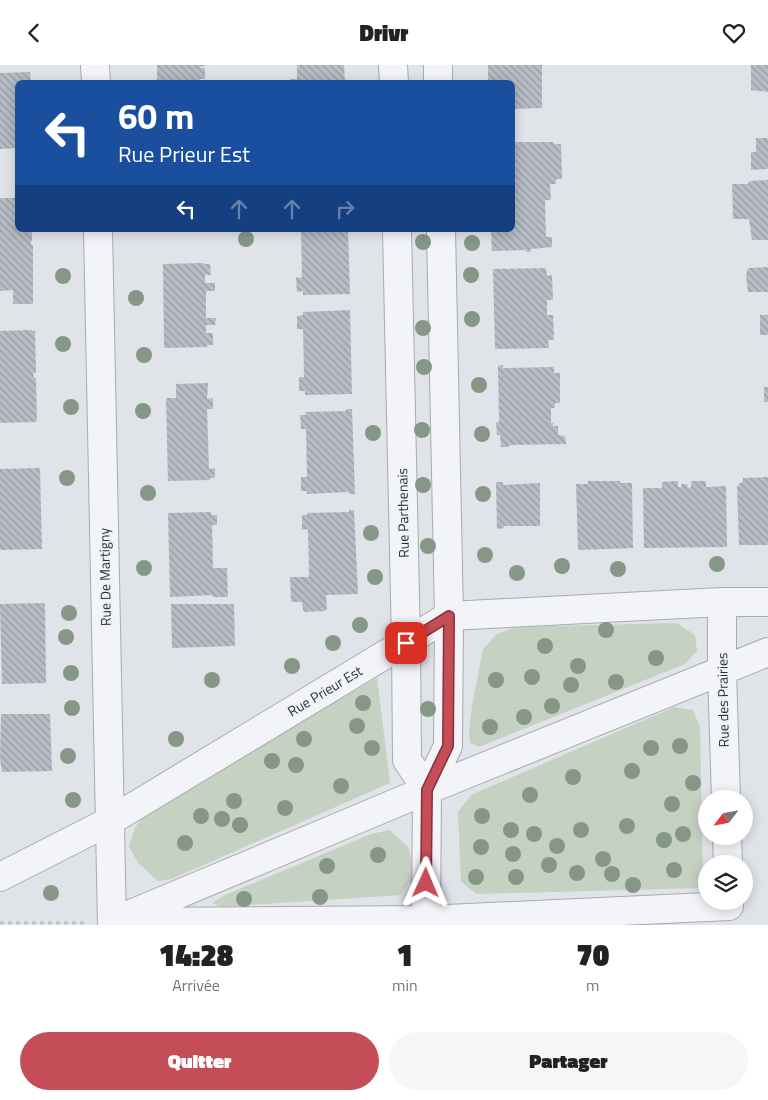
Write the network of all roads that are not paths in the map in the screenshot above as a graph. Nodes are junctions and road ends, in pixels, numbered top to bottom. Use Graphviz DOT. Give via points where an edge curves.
graph roads {
  1 [pos="95,65"];
  2 [pos="393,65"];
  3 [pos="438,65"];
  4 [pos="96,80"];
  5 [pos="394,80"];
  6 [pos="438,80"];
  7 [pos="98,232"];
  8 [pos="397,232"];
  9 [pos="441,232"];
  10 [pos="722,602"];
  11 [pos="768,602"];
  12 [pos="449,616"];
  13 [pos="406,643"];
  14 [pos="768,652"];
  15 [pos="722,671"];
  16 [pos="427,790"];
  17 [pos="726,790"];
  18 [pos="110,821"];
  19 [pos="0,877"];
  20 [pos="730,911"];
  21 [pos="426,923"];
  22 [pos="112,924"];
  1 -- 4 [label="street"];
  2 -- 5 [label="street"];
  3 -- 6 [label="street"];
  7 -- 18 [label="street, Rue De Martigny"];
  8 -- 13 [label="street, Rue Parthenais"];
  9 -- 12 [label="street"];
  10 -- 11 [label="street, Rue Prieur Est"];
  10 -- 12 [label="street, Rue Prieur Est"];
  10 -- 15 [label="street, Rue des Prairies"];
  12 -- 13 [label="street, Rue Prieur Est"];
  12 -- 16 [label="street" via="448,746"];
  13 -- 16 [label="street, Rue Parthenais" via="407,760"];
  13 -- 18 [label="street, Rue Prieur Est"];
  14 -- 15 [label="street"];
  15 -- 16 [label="street"];
  15 -- 17 [label="street, Rue des Prairies"];
  16 -- 21 [label="street"];
  16 -- 22 [label="street"];
  18 -- 19 [label="street, Rue Prieur Est"];
  18 -- 22 [label="street, Rue De Martigny"];
  20 -- 21 [label="street"];
  21 -- 22 [label="street"];
}
